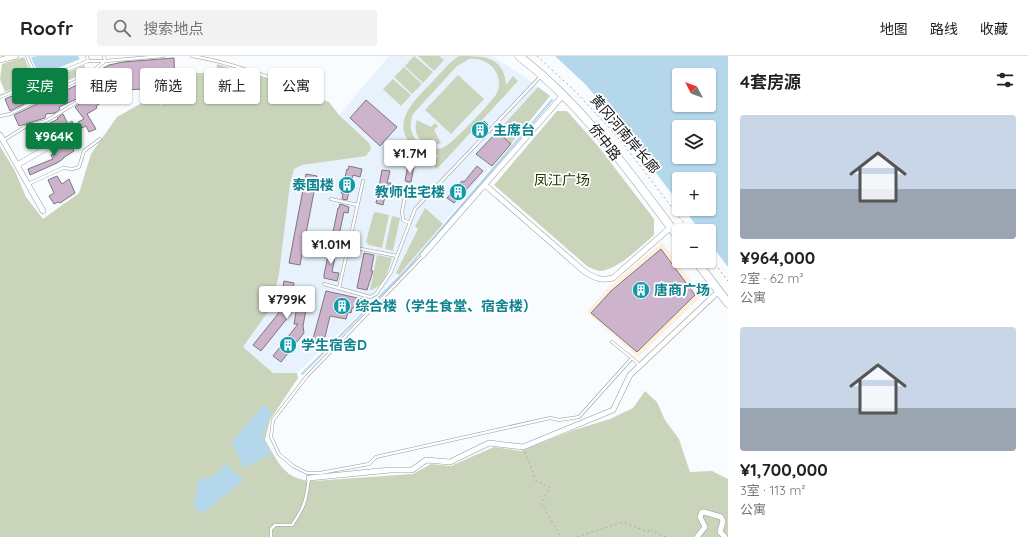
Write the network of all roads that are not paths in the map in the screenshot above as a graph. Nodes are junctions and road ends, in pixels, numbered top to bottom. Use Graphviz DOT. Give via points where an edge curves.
graph roads {
  1 [pos="16,56"];
  2 [pos="27,56"];
  3 [pos="87,56"];
  4 [pos="104,56"];
  5 [pos="163,56"];
  6 [pos="192,56"];
  7 [pos="519,56"];
  8 [pos="0,60"];
  9 [pos="88,61"];
  10 [pos="104,61"];
  11 [pos="32,68"];
  12 [pos="68,69"];
  13 [pos="542,74"];
  14 [pos="268,77"];
  15 [pos="12,92"];
  16 [pos="564,94"];
  17 [pos="0,97"];
  18 [pos="76,103"];
  19 [pos="0,116"];
  20 [pos="0,135"];
  21 [pos="62,139"];
  22 [pos="100,139"];
  23 [pos="3,141"];
  24 [pos="17,165"];
  25 [pos="363,181"];
  26 [pos="28,184"];
  27 [pos="408,184"];
  28 [pos="485,185"];
  29 [pos="331,199"];
  30 [pos="358,205"];
  31 [pos="42,211"];
  32 [pos="410,223"];
  33 [pos="671,227"];
  34 [pos="320,241"];
  35 [pos="348,246"];
  36 [pos="423,255"];
  37 [pos="397,256"];
  38 [pos="702,268"];
  39 [pos="324,284"];
  40 [pos="339,288"];
  41 [pos="719,290"];
  42 [pos="728,303"];
  43 [pos="612,342"];
  44 [pos="632,358"];
  45 [pos="640,366"];
  46 [pos="309,478"];
  47 [pos="271,537"];
  48 [pos="697,537"];
  49 [pos="726,537"];
  1 -- 8 [label="street"];
  2 -- 11 [label="lane"];
  3 -- 9 [label="lane"];
  4 -- 10 [label="lane"];
  5 -- 10 [label="lane"];
  6 -- 14 [label="lane"];
  7 -- 13 [label="main road, 侨中路"];
  9 -- 10 [label="lane"];
  9 -- 12 [label="lane"];
  10 -- 19 [label="lane" via="88,75 10,114"];
  13 -- 16 [label="main road, 侨中路"];
  13 -- 32 [label="lane" via="415,209"];
  15 -- 17 [label="lane"];
  16 -- 28 [label="street"];
  16 -- 33 [label="main road, 侨中路" via="598,132"];
  18 -- 23 [label="lane" via="46,121 28,125"];
  20 -- 23 [label="street"];
  21 -- 24 [label="street"];
  22 -- 26 [label="lane" via="84,151 79,166 73,169 63,168"];
  23 -- 24 [label="street"];
  24 -- 26 [label="street"];
  25 -- 30 [label="lane"];
  26 -- 31 [label="street"];
  27 -- 32 [label="lane" via="402,211 403,220"];
  28 -- 33 [label="street" via="594,278 613,278"];
  28 -- 36 [label="street"];
  29 -- 30 [label="lane"];
  30 -- 35 [label="lane"];
  32 -- 37 [label="lane"];
  34 -- 35 [label="lane"];
  35 -- 37 [label="lane"];
  35 -- 40 [label="lane"];
  36 -- 44 [label="lane" via="307,376 273,420 271,437 279,454 293,466 307,473 320,473 369,464 376,458 550,418 559,420 579,417"];
  37 -- 40 [label="lane" via="391,272 376,294 370,297"];
  38 -- 41 [label="main road"];
  39 -- 40 [label="lane"];
  41 -- 42 [label="main road"];
  41 -- 45 [label="street"];
  43 -- 44 [label="lane"];
  44 -- 45 [label="lane"];
  45 -- 46 [label="street" via="630,375 613,410 523,447 488,443 450,462 426,460 412,470"];
  46 -- 47 [label="lane" via="306,504 292,525 275,525 271,529"];
  48 -- 49 [label="street" via="705,527 700,517 702,512 721,517 723,521 720,532"];
}
